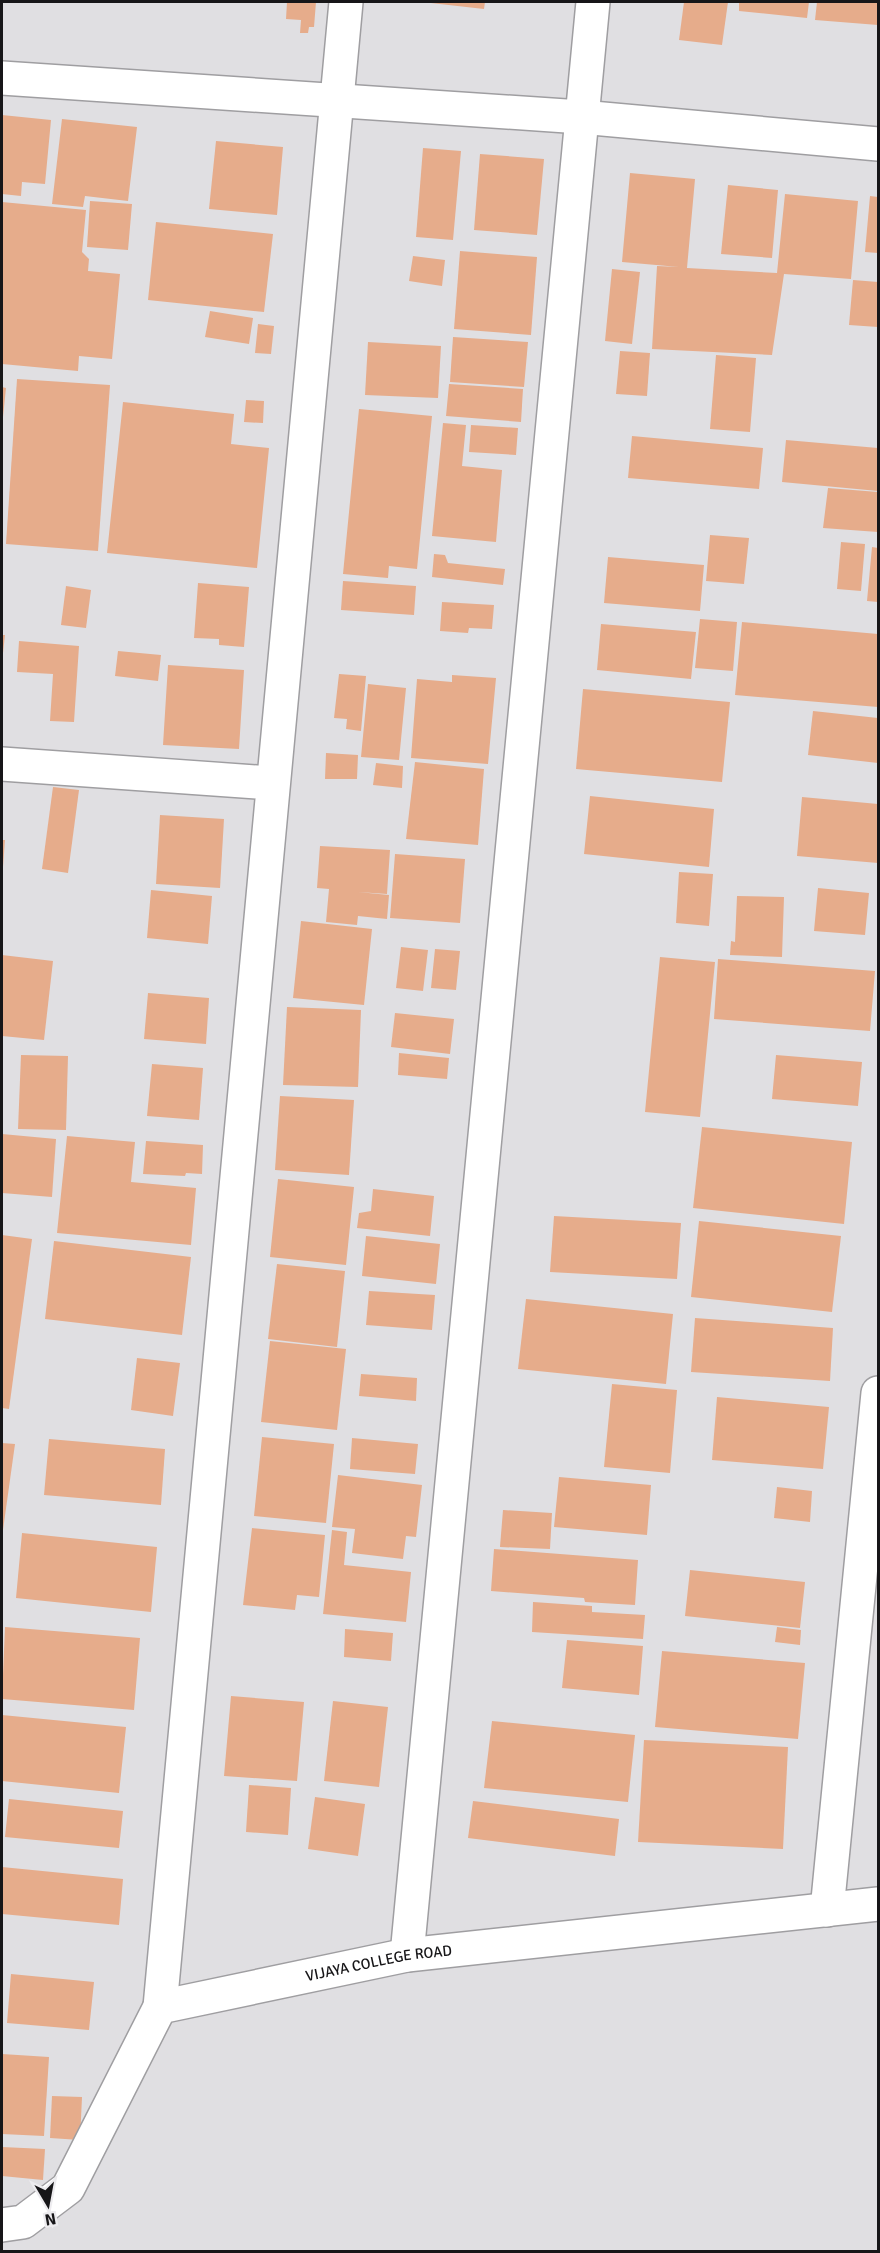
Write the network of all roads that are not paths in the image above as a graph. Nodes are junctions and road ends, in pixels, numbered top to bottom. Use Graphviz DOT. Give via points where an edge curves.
graph roads {
  1 [pos="346,2"];
  2 [pos="593,2"];
  3 [pos="2,78"];
  4 [pos="337,101"];
  5 [pos="581,117"];
  6 [pos="879,144"];
  7 [pos="2,764"];
  8 [pos="272,783"];
  9 [pos="879,1393"];
  10 [pos="879,1904"];
  11 [pos="827,1910"];
  12 [pos="407,1955"];
  13 [pos="160,2007"];
  14 [pos="2,2225"];
  1 -- 4 [label="street"];
  2 -- 5 [label="street"];
  3 -- 4 [label="street"];
  4 -- 5 [label="street"];
  4 -- 8 [label="street"];
  5 -- 6 [label="street"];
  5 -- 12 [label="street"];
  7 -- 8 [label="street"];
  8 -- 13 [label="street"];
  9 -- 11 [label="street"];
  10 -- 11 [label="street, VIJAYA COLLEGE ROAD"];
  11 -- 12 [label="street, VIJAYA COLLEGE ROAD"];
  12 -- 13 [label="street, VIJAYA COLLEGE ROAD"];
  13 -- 14 [label="street" via="68,2188 23,2222"];
}
